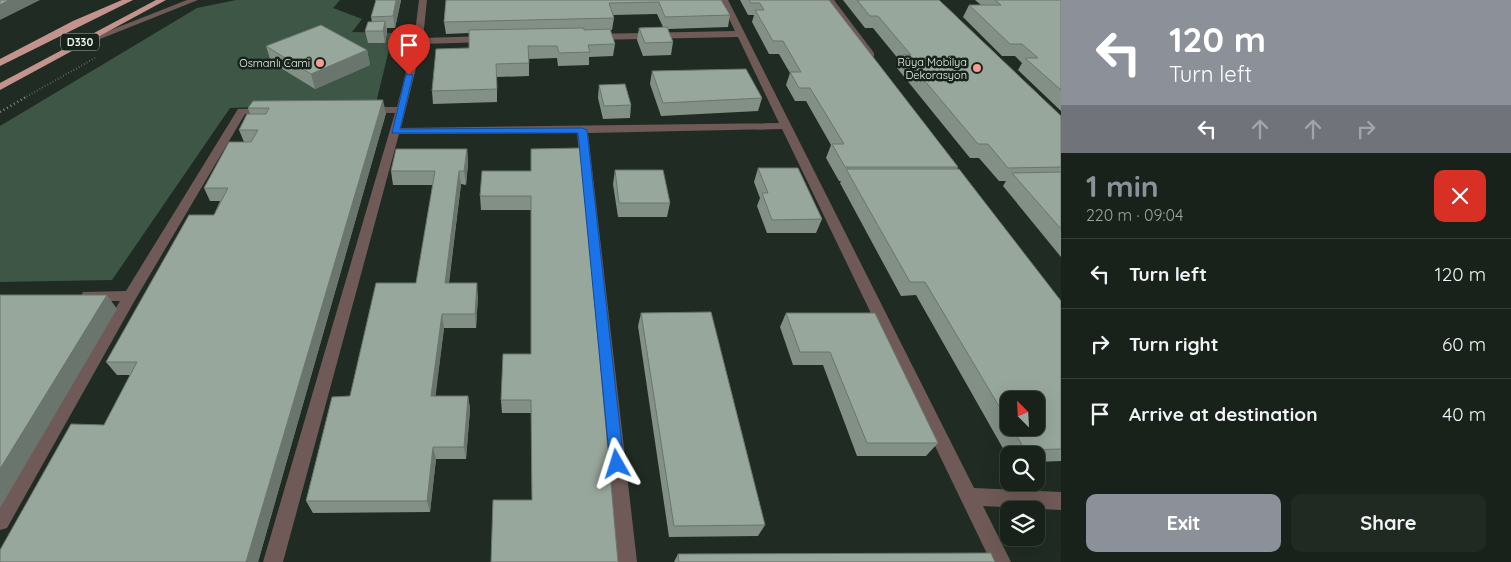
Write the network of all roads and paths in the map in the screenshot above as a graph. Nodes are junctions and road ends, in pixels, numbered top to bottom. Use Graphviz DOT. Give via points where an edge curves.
graph roads {
  1 [pos="114,0"];
  2 [pos="129,0"];
  3 [pos="162,0"];
  4 [pos="194,0"];
  5 [pos="424,0"];
  6 [pos="724,0"];
  7 [pos="830,0"];
  8 [pos="76,23"];
  9 [pos="741,34"];
  10 [pos="584,37"];
  11 [pos="496,39"];
  12 [pos="418,41"];
  13 [pos="74,46"];
  14 [pos="0,62"];
  15 [pos="877,63"];
  16 [pos="0,87"];
  17 [pos="351,110"];
  18 [pos="401,110"];
  19 [pos="282,111"];
  20 [pos="786,126"];
  21 [pos="582,130"];
  22 [pos="395,131"];
  23 [pos="80,296"];
  24 [pos="130,296"];
  25 [pos="968,497"];
  26 [pos="1061,502"];
  27 [pos="0,521"];
  28 [pos="274,562"];
  29 [pos="627,562"];
  30 [pos="1001,562"];
  1 -- 8 [label="highway"];
  2 -- 8 [label="highway, D330"];
  3 -- 13 [label="highway, D330"];
  4 -- 13 [label="street"];
  5 -- 12 [label="street"];
  6 -- 9 [label="street"];
  7 -- 15 [label="street"];
  8 -- 14 [label="highway, D330"];
  9 -- 10 [label="street"];
  9 -- 20 [label="street"];
  11 -- 12 [label="street"];
  12 -- 18 [label="street"];
  13 -- 16 [label="highway, D330"];
  17 -- 18 [label="street"];
  18 -- 22 [label="street"];
  19 -- 24 [label="street" via="242,111"];
  20 -- 21 [label="street"];
  20 -- 25 [label="street"];
  21 -- 22 [label="street"];
  21 -- 29 [label="street"];
  22 -- 28 [label="street"];
  23 -- 24 [label="street"];
  24 -- 27 [label="street"];
  25 -- 26 [label="street"];
  25 -- 30 [label="street"];
}
